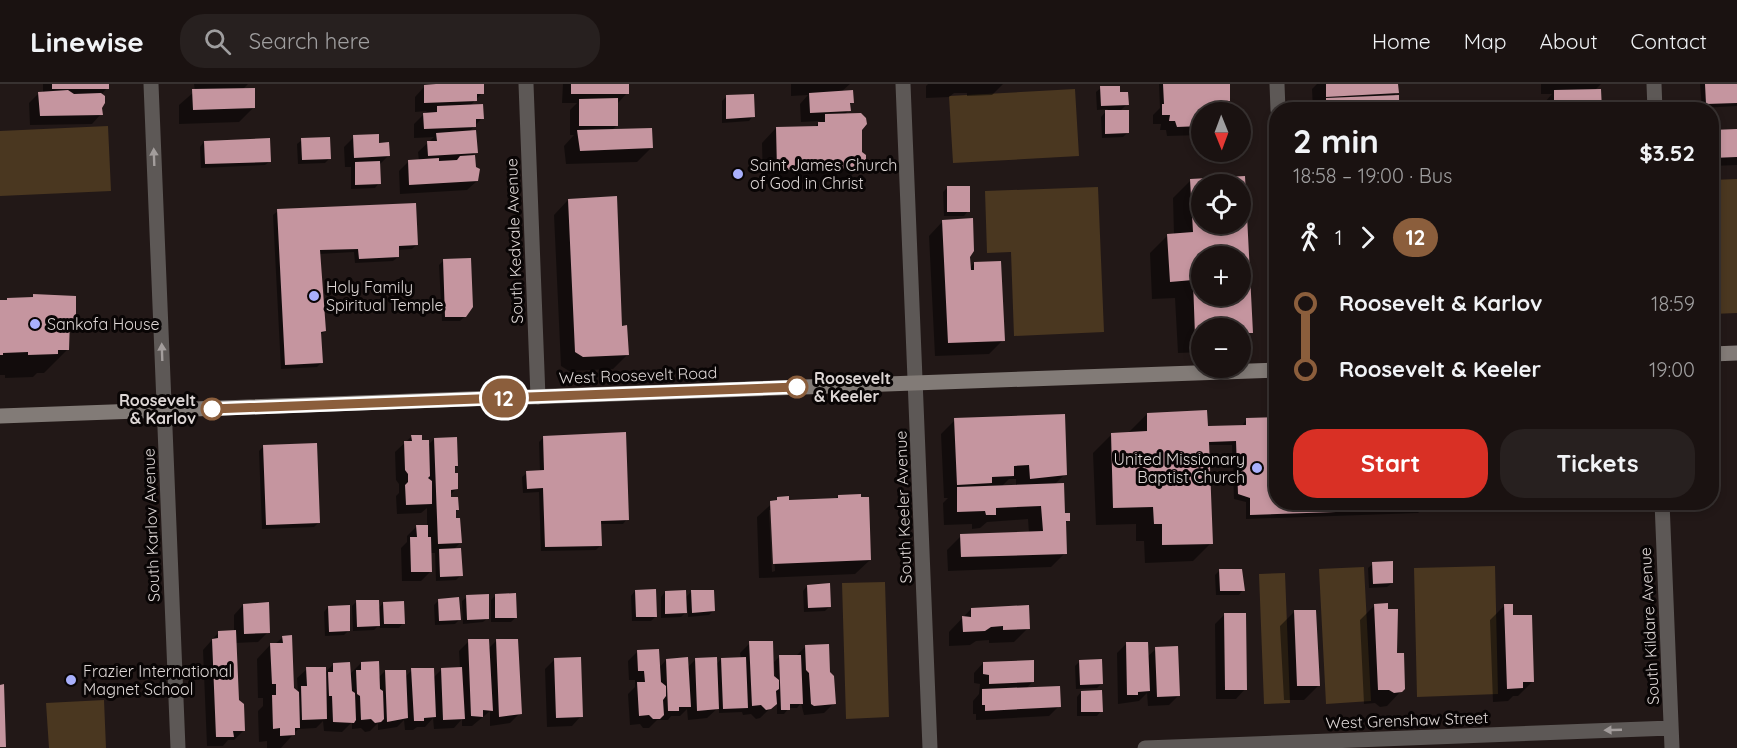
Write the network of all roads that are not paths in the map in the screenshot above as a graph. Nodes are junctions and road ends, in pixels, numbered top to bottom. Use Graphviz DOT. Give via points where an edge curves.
graph roads {
  1 [pos="151,84"];
  2 [pos="526,84"];
  3 [pos="903,84"];
  4 [pos="1277,84"];
  5 [pos="1654,84"];
  6 [pos="1278,102"];
  7 [pos="1655,102"];
  8 [pos="1737,353"];
  9 [pos="1719,354"];
  10 [pos="1269,370"];
  11 [pos="916,383"];
  12 [pos="538,397"];
  13 [pos="165,410"];
  14 [pos="0,416"];
  15 [pos="1662,510"];
  16 [pos="1671,728"];
  17 [pos="178,748"];
  18 [pos="930,748"];
  19 [pos="1145,748"];
  20 [pos="1672,748"];
  13 -- 1 [label="street, South Karlov Avenue, one-way"];
  2 -- 12 [label="street, South Kedvale Avenue"];
  3 -- 11 [label="street, South Keeler Avenue"];
  4 -- 6 [label="street"];
  5 -- 7 [label="street"];
  8 -- 9 [label="main road"];
  10 -- 11 [label="main road, West Roosevelt Road"];
  11 -- 12 [label="main road, West Roosevelt Road"];
  11 -- 18 [label="street, South Keeler Avenue"];
  12 -- 13 [label="main road, West Roosevelt Road"];
  13 -- 14 [label="main road, West Roosevelt Road"];
  13 -- 17 [label="street, South Karlov Avenue"];
  15 -- 16 [label="street, South Kildare Avenue"];
  16 -- 19 [label="street, West Grenshaw Street, one-way"];
  16 -- 20 [label="street, South Kildare Avenue"];
}
